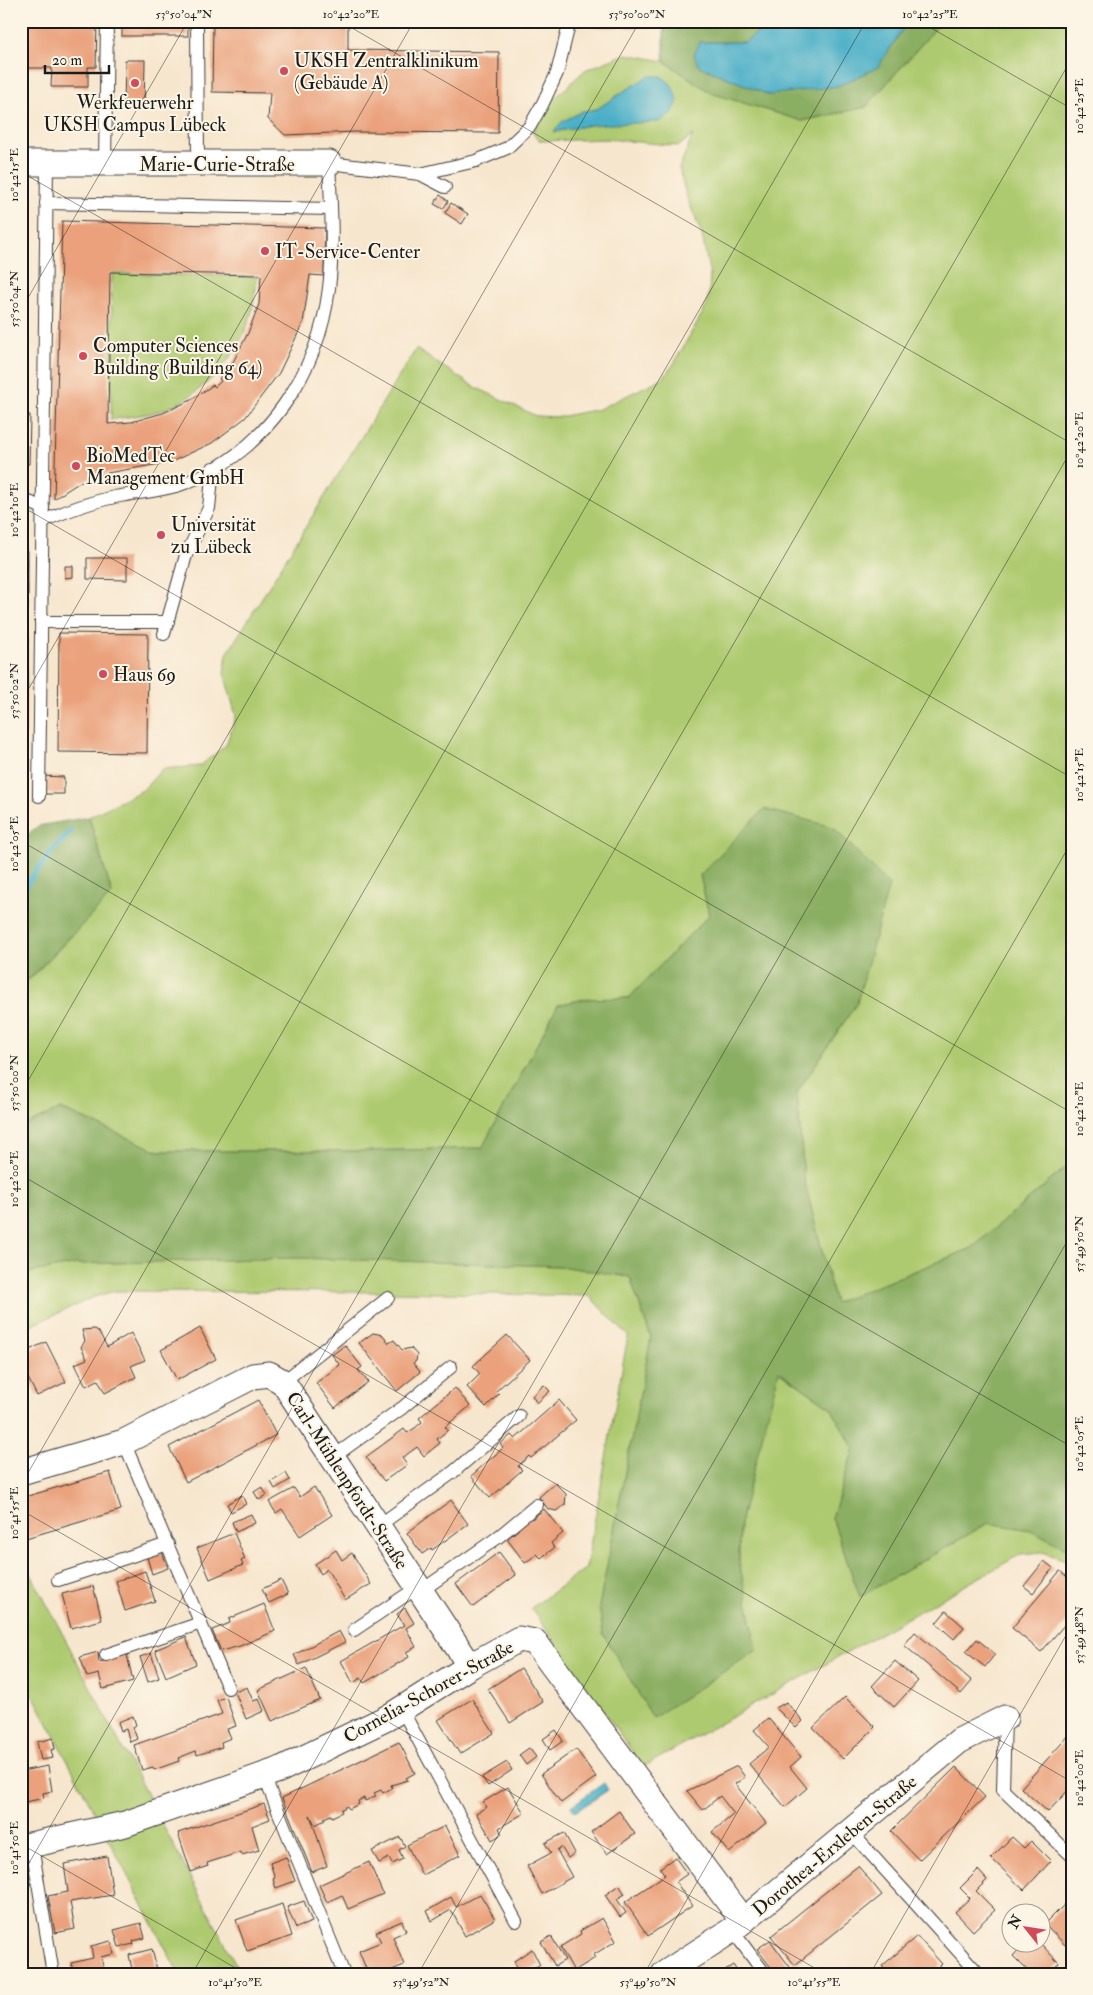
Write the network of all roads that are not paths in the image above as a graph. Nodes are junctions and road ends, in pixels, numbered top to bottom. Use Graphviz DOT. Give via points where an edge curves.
graph roads {
  1 [pos="107,21"];
  2 [pos="197,21"];
  3 [pos="570,21"];
  4 [pos="21,163"];
  5 [pos="198,163"];
  6 [pos="329,163"];
  7 [pos="47,164"];
  8 [pos="105,164"];
  9 [pos="420,174"];
  10 [pos="445,187"];
  11 [pos="46,203"];
  12 [pos="331,209"];
  13 [pos="213,468"];
  14 [pos="21,502"];
  15 [pos="43,515"];
  16 [pos="41,622"];
  17 [pos="168,622"];
  18 [pos="164,634"];
  19 [pos="39,796"];
  20 [pos="388,1298"];
  21 [pos="451,1367"];
  22 [pos="283,1382"];
  23 [pos="519,1416"];
  24 [pos="124,1442"];
  25 [pos="333,1457"];
  26 [pos="21,1472"];
  27 [pos="537,1505"];
  28 [pos="378,1526"];
  29 [pos="168,1544"];
  30 [pos="58,1580"];
  31 [pos="420,1589"];
  32 [pos="201,1623"];
  33 [pos="354,1630"];
  34 [pos="106,1655"];
  35 [pos="470,1666"];
  36 [pos="228,1688"];
  37 [pos="401,1708"];
  38 [pos="1005,1718"];
  39 [pos="264,1776"];
  40 [pos="850,1832"];
  41 [pos="26,1846"];
  42 [pos="1072,1856"];
  43 [pos="516,1921"];
  44 [pos="738,1925"];
  45 [pos="53,1974"];
  46 [pos="344,1974"];
  47 [pos="664,1974"];
  48 [pos="765,1974"];
  49 [pos="979,1974"];
  1 -- 8 [label="lane"];
  2 -- 5 [label="lane"];
  3 -- 9 [label="lane" via="557,73 530,126 516,141 476,162"];
  4 -- 7 [label="street, Marie-Curie-Straße"];
  5 -- 6 [label="street, Marie-Curie-Straße"];
  5 -- 8 [label="street, Marie-Curie-Straße"];
  6 -- 9 [label="lane"];
  6 -- 12 [label="lane"];
  7 -- 8 [label="street, Marie-Curie-Straße"];
  7 -- 11 [label="lane"];
  9 -- 10 [label="lane"];
  11 -- 12 [label="lane"];
  11 -- 15 [label="lane"];
  12 -- 13 [label="lane" via="329,290 306,370 283,409 251,444"];
  13 -- 15 [label="lane" via="186,483 116,496"];
  13 -- 17 [label="lane" via="209,508 186,555"];
  14 -- 15 [label="lane" via="29,502"];
  15 -- 16 [label="lane"];
  16 -- 17 [label="lane"];
  16 -- 19 [label="lane"];
  17 -- 18 [label="lane"];
  20 -- 22 [label="lane"];
  21 -- 25 [label="lane" via="402,1408"];
  22 -- 24 [label="street, Carl-Mühlenpfordt-Straße" via="270,1374 253,1376"];
  22 -- 25 [label="street, Carl-Mühlenpfordt-Straße"];
  23 -- 28 [label="lane" via="452,1473"];
  24 -- 26 [label="street, Carl-Mühlenpfordt-Straße"];
  24 -- 29 [label="lane"];
  25 -- 28 [label="street, Carl-Mühlenpfordt-Straße"];
  27 -- 31 [label="lane" via="497,1538"];
  28 -- 31 [label="street, Carl-Mühlenpfordt-Straße"];
  29 -- 30 [label="lane"];
  29 -- 32 [label="lane"];
  31 -- 33 [label="lane"];
  31 -- 35 [label="street, Carl-Mühlenpfordt-Straße"];
  32 -- 34 [label="lane"];
  32 -- 36 [label="lane"];
  35 -- 37 [label="street, Cornelia-Schorer-Straße"];
  35 -- 44 [label="street, Cornelia-Schorer-Straße" via="519,1639 535,1642"];
  37 -- 39 [label="street, Cornelia-Schorer-Straße" via="387,1718"];
  37 -- 43 [label="lane"];
  38 -- 40 [label="street, Dorothea-Erxleben-Straße" via="959,1741"];
  38 -- 42 [label="lane" via="1002,1790"];
  39 -- 41 [label="street, Cornelia-Schorer-Straße" via="125,1824"];
  39 -- 46 [label="lane"];
  40 -- 44 [label="street, Dorothea-Erxleben-Straße"];
  40 -- 49 [label="lane"];
  41 -- 45 [label="lane"];
  44 -- 47 [label="street, Dorothea-Erxleben-Straße"];
  44 -- 48 [label="lane"];
}
